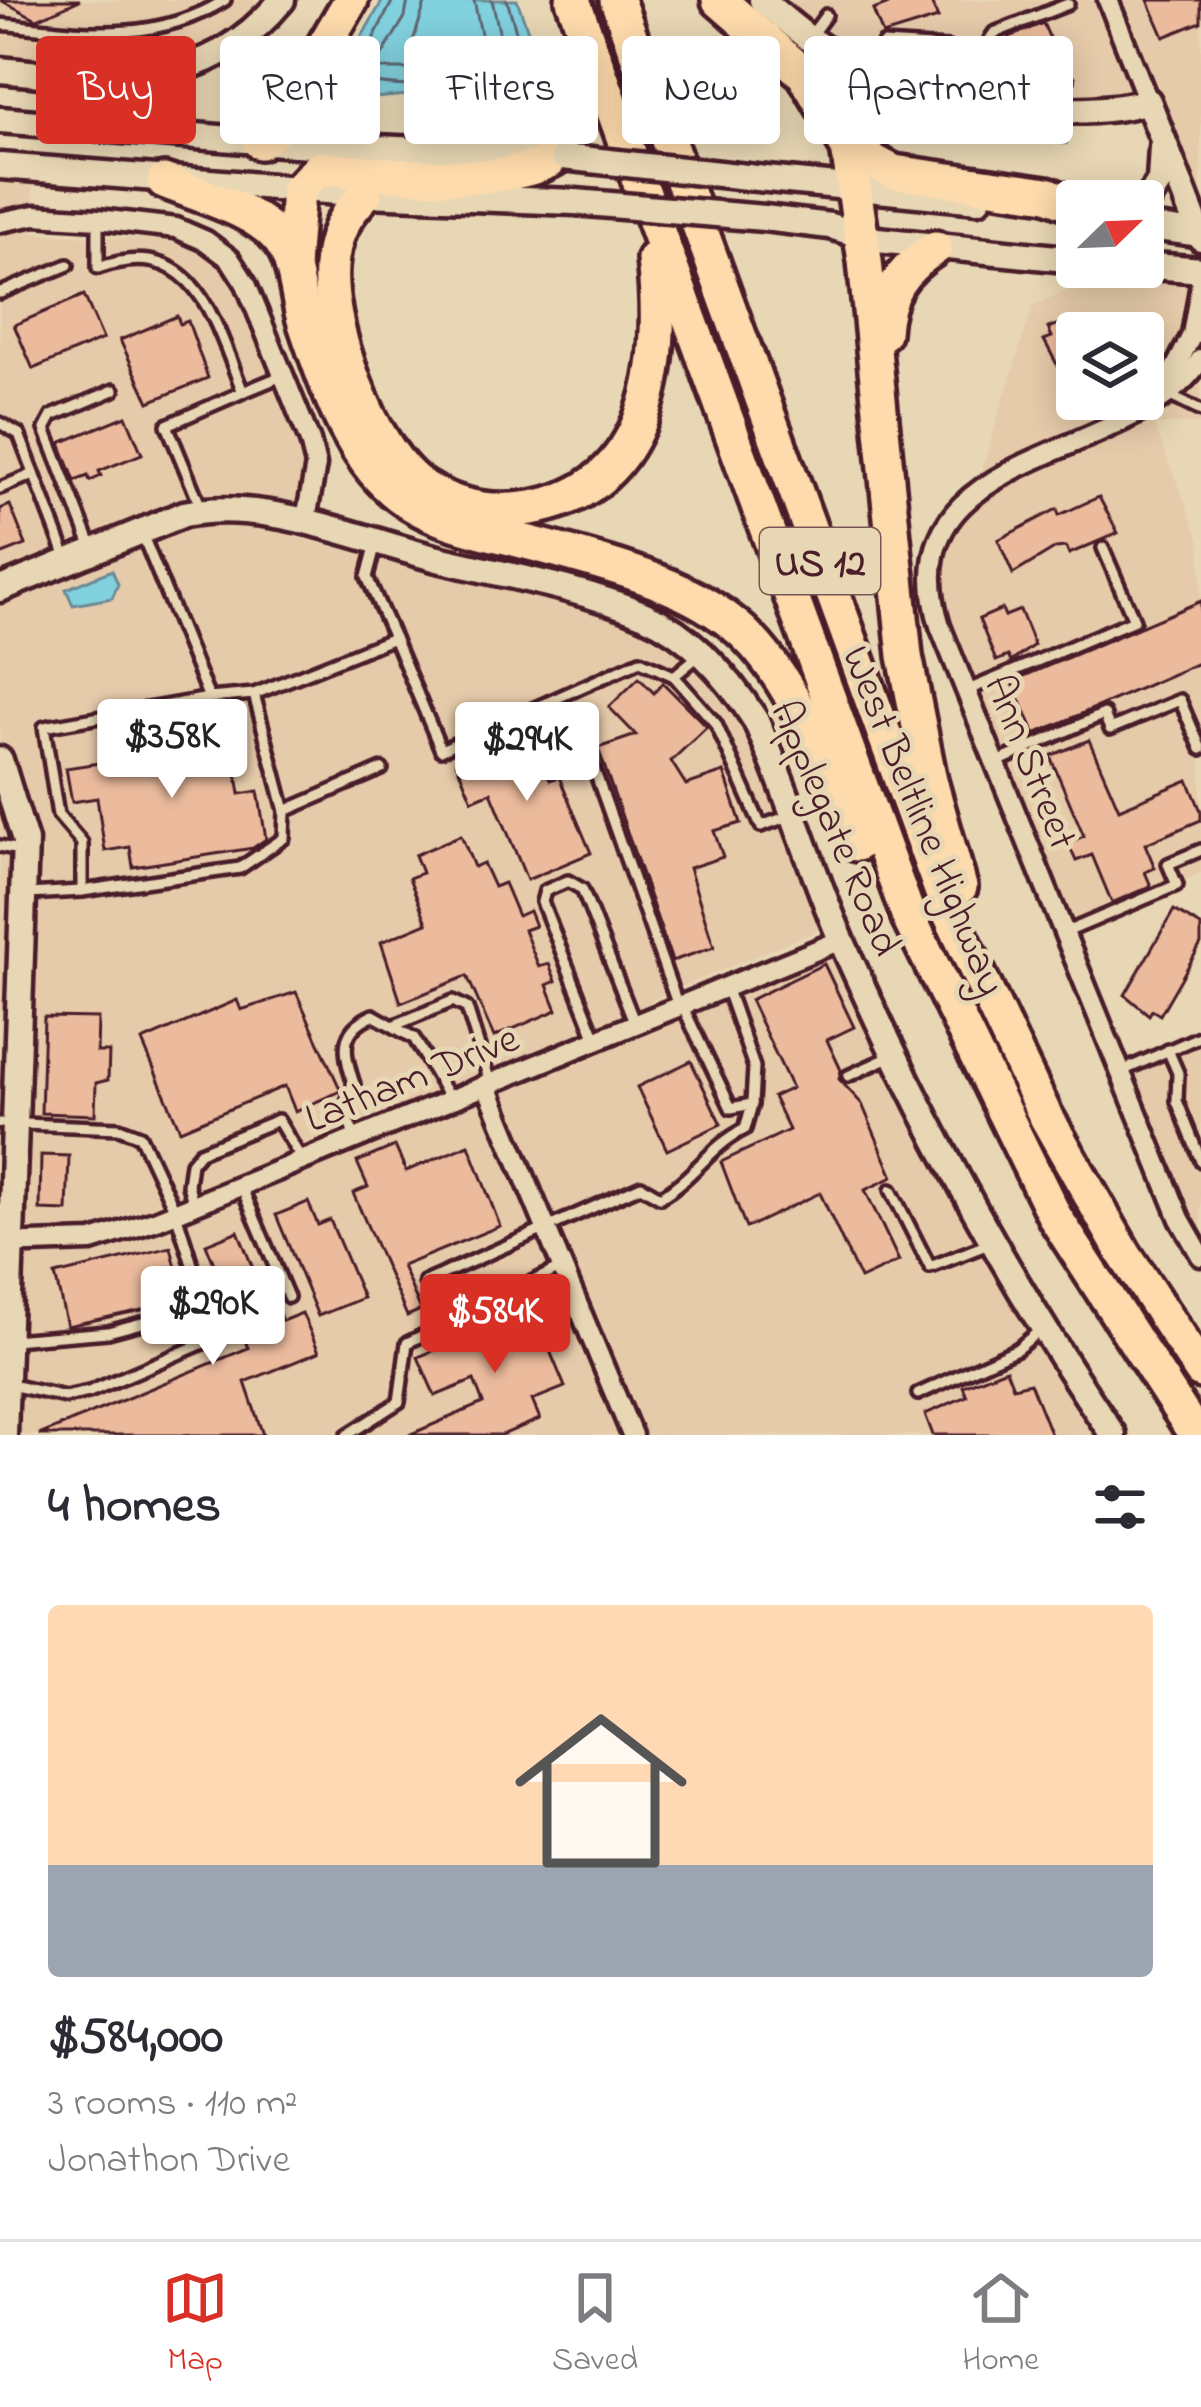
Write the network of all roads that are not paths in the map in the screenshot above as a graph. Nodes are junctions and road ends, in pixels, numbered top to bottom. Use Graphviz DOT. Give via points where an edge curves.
graph roads {
  1 [pos="225,0"];
  2 [pos="282,0"];
  3 [pos="351,0"];
  4 [pos="573,0"];
  5 [pos="617,0"];
  6 [pos="719,0"];
  7 [pos="762,0"];
  8 [pos="1108,0"];
  9 [pos="1068,4"];
  10 [pos="826,15"];
  11 [pos="0,24"];
  12 [pos="330,36"];
  13 [pos="806,36"];
  14 [pos="810,36"];
  15 [pos="992,36"];
  16 [pos="0,70"];
  17 [pos="804,74"];
  18 [pos="1148,100"];
  19 [pos="1073,108"];
  20 [pos="0,120"];
  21 [pos="220,139"];
  22 [pos="1162,139"];
  23 [pos="303,144"];
  24 [pos="846,144"];
  25 [pos="856,144"];
  26 [pos="561,156"];
  27 [pos="0,166"];
  28 [pos="1160,180"];
  29 [pos="164,181"];
  30 [pos="854,189"];
  31 [pos="298,190"];
  32 [pos="364,194"];
  33 [pos="1056,199"];
  34 [pos="1056,208"];
  35 [pos="648,209"];
  36 [pos="98,219"];
  37 [pos="0,222"];
  38 [pos="1164,230"];
  39 [pos="860,235"];
  40 [pos="1201,236"];
  41 [pos="935,248"];
  42 [pos="1056,258"];
  43 [pos="68,265"];
  44 [pos="292,266"];
  45 [pos="1164,267"];
  46 [pos="1201,270"];
  47 [pos="1201,283"];
  48 [pos="0,293"];
  49 [pos="1201,359"];
  50 [pos="284,375"];
  51 [pos="114,390"];
  52 [pos="1164,390"];
  53 [pos="1164,391"];
  54 [pos="243,392"];
  55 [pos="1164,393"];
  56 [pos="1201,411"];
  57 [pos="1109,420"];
  58 [pos="0,423"];
  59 [pos="34,474"];
  60 [pos="885,479"];
  61 [pos="0,488"];
  62 [pos="202,510"];
  63 [pos="305,524"];
  64 [pos="141,531"];
  65 [pos="376,543"];
  66 [pos="1103,548"];
  67 [pos="94,551"];
  68 [pos="68,562"];
  69 [pos="0,589"];
  70 [pos="394,638"];
  71 [pos="701,653"];
  72 [pos="674,676"];
  73 [pos="967,691"];
  74 [pos="254,694"];
  75 [pos="208,698"];
  76 [pos="581,732"];
  77 [pos="1201,748"];
  78 [pos="0,760"];
  79 [pos="995,763"];
  80 [pos="382,769"];
  81 [pos="285,811"];
  82 [pos="794,814"];
  83 [pos="12,849"];
  84 [pos="1201,850"];
  85 [pos="82,891"];
  86 [pos="24,895"];
  87 [pos="1064,933"];
  88 [pos="841,940"];
  89 [pos="729,994"];
  90 [pos="683,1011"];
  91 [pos="395,1024"];
  92 [pos="634,1024"];
  93 [pos="1201,1036"];
  94 [pos="596,1039"];
  95 [pos="1168,1050"];
  96 [pos="894,1055"];
  97 [pos="1120,1072"];
  98 [pos="848,1076"];
  99 [pos="488,1083"];
  100 [pos="450,1099"];
  101 [pos="752,1105"];
  102 [pos="1044,1113"];
  103 [pos="8,1124"];
  104 [pos="355,1138"];
  105 [pos="302,1160"];
  106 [pos="1201,1161"];
  107 [pos="241,1186"];
  108 [pos="891,1190"];
  109 [pos="185,1209"];
  110 [pos="1055,1217"];
  111 [pos="546,1230"];
  112 [pos="991,1243"];
  113 [pos="5,1244"];
  114 [pos="1201,1256"];
  115 [pos="562,1268"];
  116 [pos="425,1282"];
  117 [pos="288,1297"];
  118 [pos="1043,1328"];
  119 [pos="215,1338"];
  120 [pos="7,1340"];
  121 [pos="1201,1370"];
  122 [pos="6,1384"];
  123 [pos="918,1394"];
  124 [pos="4,1435"];
  125 [pos="347,1435"];
  126 [pos="632,1435"];
  127 [pos="1113,1435"];
  128 [pos="1196,1435"];
  1 -- 11 [label="lane" via="154,32"];
  2 -- 16 [label="street" via="252,33 178,72 113,79"];
  3 -- 12 [label="highway"];
  4 -- 35 [label="highway, West Beltline Highway / US 12"];
  5 -- 102 [label="highway, West Beltline Highway / US 12" via="917,830"];
  6 -- 17 [label="highway"];
  7 -- 13 [label="street"];
  8 -- 18 [label="street"];
  9 -- 15 [label="lane"];
  10 -- 14 [label="lane"];
  18 -- 19 [label="street"];
  18 -- 22 [label="street"];
  20 -- 21 [label="street"];
  22 -- 28 [label="street"];
  22 -- 40 [label="street"];
  23 -- 26 [label="street"];
  24 -- 30 [label="highway"];
  25 -- 33 [label="highway" via="894,172"];
  26 -- 30 [label="street, bridge"];
  26 -- 31 [label="highway" via="538,169 440,176 319,168"];
  27 -- 29 [label="street"];
  29 -- 31 [label="street"];
  29 -- 44 [label="highway" via="274,233"];
  30 -- 34 [label="street"];
  30 -- 39 [label="highway"];
  31 -- 32 [label="street"];
  31 -- 44 [label="highway"];
  32 -- 35 [label="highway" via="344,217 330,280 337,329 369,412 385,446 421,486 498,511 573,495 611,467 636,434 659,349"];
  32 -- 39 [label="street, bridge" via="575,202"];
  35 -- 110 [label="highway, West Beltline Highway / US 12" via="910,920"];
  36 -- 37 [label="street"];
  36 -- 50 [label="street" via="176,228 230,259"];
  36 -- 54 [label="lane" via="98,268 118,261 172,266 202,292"];
  38 -- 40 [label="street"];
  39 -- 41 [label="street"];
  39 -- 60 [label="highway"];
  41 -- 42 [label="street"];
  41 -- 60 [label="highway" via="898,278 884,310"];
  43 -- 48 [label="lane"];
  44 -- 110 [label="highway" via="305,322 353,442 406,501 455,524 672,583 757,642 798,701 930,1009"];
  45 -- 46 [label="street"];
  47 -- 52 [label="street" via="1192,335"];
  49 -- 53 [label="street, Ann Street"];
  50 -- 54 [label="lane"];
  50 -- 63 [label="street" via="316,465"];
  51 -- 67 [label="lane" via="52,416 45,429"];
  54 -- 62 [label="lane" via="167,425"];
  55 -- 56 [label="lane"];
  57 -- 73 [label="street, Ann Street" via="985,484 952,514 934,555 933,603"];
  58 -- 59 [label="lane" via="19,434"];
  59 -- 61 [label="lane"];
  59 -- 68 [label="lane"];
  60 -- 102 [label="highway" via="898,610 930,781 975,932"];
  62 -- 63 [label="street, Applegate Road"];
  62 -- 64 [label="street, Applegate Road"];
  63 -- 65 [label="street, Applegate Road"];
  64 -- 67 [label="street, Applegate Road"];
  64 -- 75 [label="lane"];
  65 -- 70 [label="lane" via="367,577"];
  65 -- 71 [label="street, Applegate Road" via="646,616"];
  66 -- 73 [label="lane" via="1134,620"];
  67 -- 68 [label="street, Applegate Road"];
  68 -- 69 [label="street, Applegate Road"];
  70 -- 72 [label="lane" via="441,750 640,661"];
  70 -- 74 [label="lane"];
  71 -- 72 [label="lane"];
  71 -- 82 [label="street, Applegate Road" via="756,722"];
  72 -- 82 [label="lane" via="716,724 761,826"];
  73 -- 79 [label="street, Ann Street"];
  74 -- 75 [label="lane"];
  74 -- 81 [label="lane"];
  75 -- 85 [label="lane" via="44,728 58,815 82,843"];
  76 -- 90 [label="lane"];
  77 -- 79 [label="lane" via="1180,700 1111,729 1104,714"];
  78 -- 83 [label="street" via="23,830"];
  79 -- 87 [label="street, Ann Street"];
  80 -- 81 [label="lane"];
  81 -- 85 [label="lane" via="284,838 240,868"];
  82 -- 88 [label="street, Applegate Road"];
  83 -- 86 [label="street"];
  84 -- 87 [label="lane" via="1168,865 1177,884"];
  85 -- 86 [label="lane"];
  86 -- 103 [label="street"];
  87 -- 97 [label="street, Ann Street"];
  88 -- 89 [label="street, Latham Drive"];
  88 -- 96 [label="street, Applegate Road"];
  89 -- 90 [label="street, Latham Drive"];
  89 -- 101 [label="lane" via="754,1066"];
  90 -- 92 [label="street, Latham Drive"];
  90 -- 101 [label="lane" via="731,1108"];
  91 -- 99 [label="lane" via="453,1001 467,1008"];
  91 -- 100 [label="lane" via="414,1038"];
  91 -- 104 [label="lane" via="374,1015 345,1038 354,1084 344,1109"];
  92 -- 94 [label="street, Latham Drive"];
  92 -- 94 [label="lane" via="582,889 568,881 545,891 542,902"];
  93 -- 95 [label="lane"];
  94 -- 99 [label="street, Latham Drive"];
  95 -- 97 [label="lane"];
  95 -- 106 [label="lane"];
  96 -- 98 [label="lane"];
  96 -- 112 [label="street, Applegate Road"];
  97 -- 114 [label="street, Ann Street"];
  99 -- 100 [label="street, Latham Drive"];
  99 -- 111 [label="street"];
  100 -- 104 [label="street, Latham Drive"];
  101 -- 111 [label="lane" via="746,1129 719,1142 682,1186 660,1197 641,1186"];
  102 -- 121 [label="highway, West Beltline Highway / US 12"];
  103 -- 109 [label="lane" via="119,1128 140,1136"];
  103 -- 113 [label="street"];
  104 -- 105 [label="street, Latham Drive"];
  105 -- 107 [label="street, Latham Drive"];
  105 -- 109 [label="lane" via="278,1120 209,1148 191,1162"];
  107 -- 109 [label="street, Latham Drive"];
  107 -- 117 [label="lane"];
  108 -- 112 [label="lane" via="930,1267"];
  109 -- 113 [label="street, Latham Drive" via="92,1241"];
  109 -- 120 [label="lane" via="205,1306 109,1332"];
  110 -- 128 [label="highway, West Beltline Highway / US 12"];
  111 -- 115 [label="street"];
  111 -- 116 [label="lane"];
  112 -- 118 [label="street, Applegate Road"];
  113 -- 120 [label="street"];
  115 -- 125 [label="lane" via="407,1343 399,1402"];
  115 -- 126 [label="street"];
  118 -- 123 [label="lane"];
  118 -- 127 [label="street, Applegate Road"];
  119 -- 122 [label="lane" via="77,1394"];
  120 -- 122 [label="street"];
  122 -- 124 [label="street"];
}
